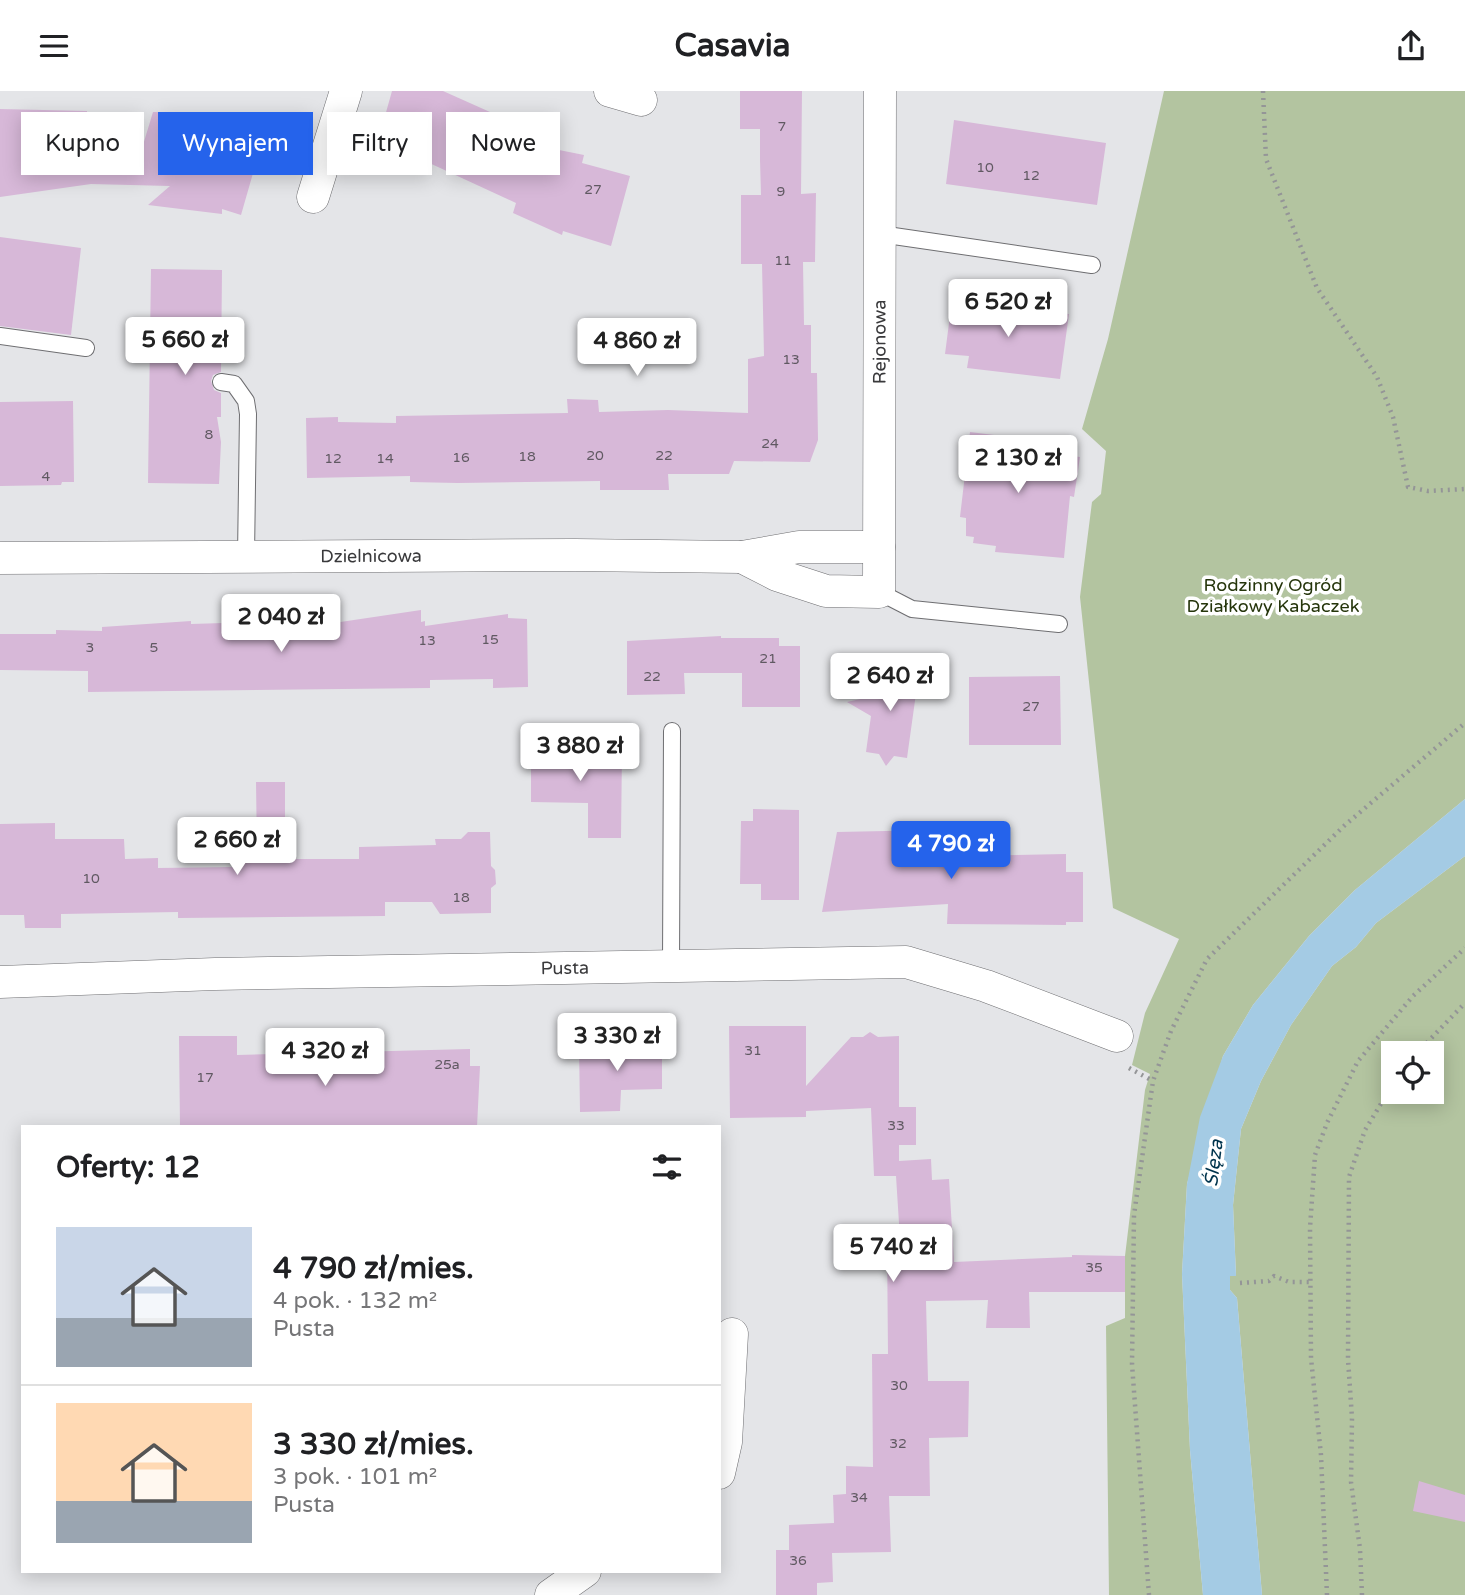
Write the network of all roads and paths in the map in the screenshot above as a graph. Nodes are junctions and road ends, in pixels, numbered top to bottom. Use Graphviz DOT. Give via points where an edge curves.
graph roads {
  1 [pos="346,91"];
  2 [pos="610,91"];
  3 [pos="880,91"];
  4 [pos="1263,91"];
  5 [pos="641,100"];
  6 [pos="313,197"];
  7 [pos="880,234"];
  8 [pos="1092,265"];
  9 [pos="0,336"];
  10 [pos="86,348"];
  11 [pos="221,382"];
  12 [pos="1465,489"];
  13 [pos="879,547"];
  14 [pos="246,556"];
  15 [pos="741,557"];
  16 [pos="0,558"];
  17 [pos="879,592"];
  18 [pos="1059,624"];
  19 [pos="1465,723"];
  20 [pos="672,731"];
  21 [pos="1465,948"];
  22 [pos="671,966"];
  23 [pos="0,982"];
  24 [pos="1465,1003"];
  25 [pos="1117,1036"];
  26 [pos="1429,1041"];
  27 [pos="1381,1104"];
  28 [pos="1310,1282"];
  29 [pos="1240,1283"];
  30 [pos="732,1334"];
  31 [pos="721,1464"];
  32 [pos="582,1573"];
  33 [pos="551,1595"];
  34 [pos="1149,1595"];
  35 [pos="1327,1595"];
  36 [pos="1362,1595"];
  1 -- 6 [label="street"];
  2 -- 5 [label="street"];
  3 -- 7 [label="street, Rejonowa"];
  4 -- 12 [label="path" via="1266,159 1317,288 1377,377 1393,417 1408,487"];
  7 -- 8 [label="lane"];
  7 -- 13 [label="street, Rejonowa"];
  9 -- 10 [label="lane"];
  11 -- 14 [label="lane" via="234,384 246,401"];
  13 -- 15 [label="street, Dzielnicowa" via="799,547"];
  13 -- 17 [label="street, Rejonowa"];
  14 -- 15 [label="street, Dzielnicowa"];
  14 -- 16 [label="street, Dzielnicowa"];
  15 -- 17 [label="street, Dzielnicowa" via="826,591"];
  17 -- 18 [label="lane" via="912,609"];
  19 -- 34 [label="path" via="1345,825 1207,958 1171,1031 1153,1081 1134,1215 1132,1364"];
  20 -- 22 [label="lane"];
  21 -- 28 [label="path" via="1413,996 1358,1061 1327,1123 1315,1155"];
  22 -- 23 [label="street, Pusta"];
  22 -- 25 [label="street, Pusta" via="906,962 986,986"];
  24 -- 26 [label="path"];
  27 -- 36 [label="path" via="1365,1130 1349,1177 1351,1482"];
  28 -- 29 [label="path" via="1274,1276 1269,1281"];
  28 -- 35 [label="path"];
  30 -- 31 [label="street"];
  32 -- 33 [label="street"];
}
